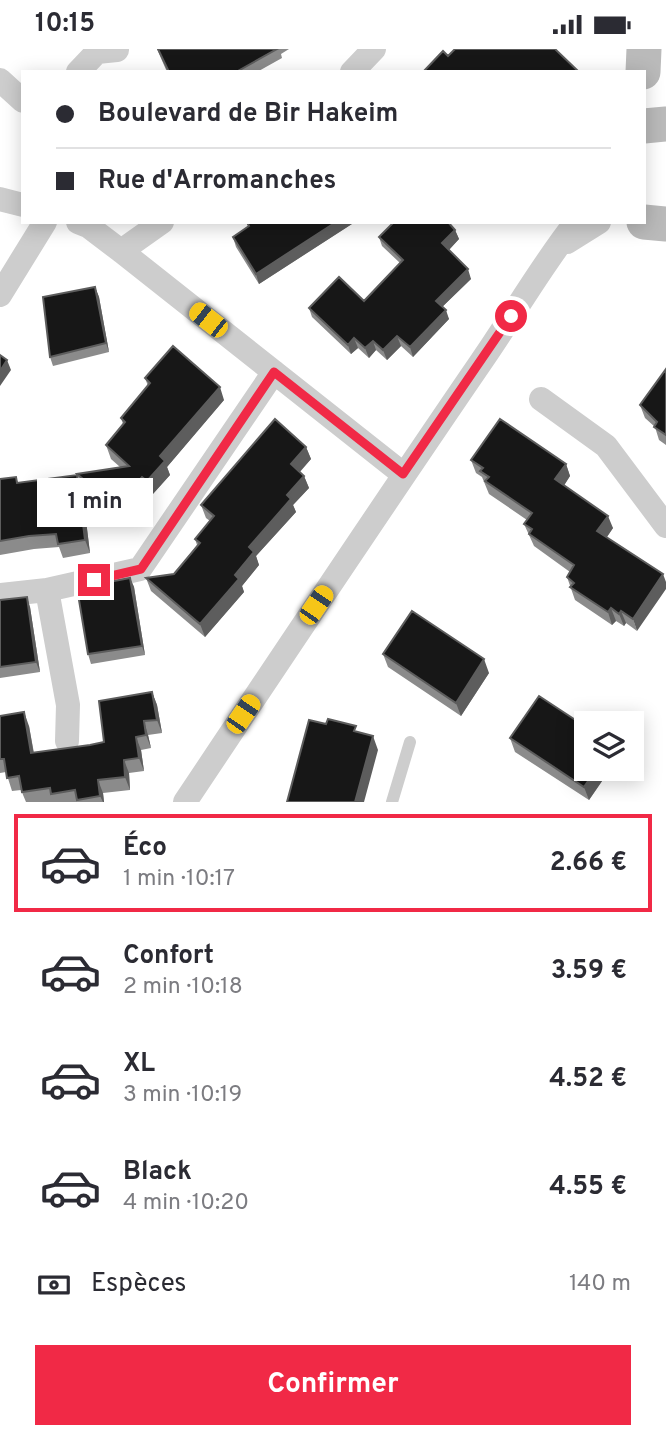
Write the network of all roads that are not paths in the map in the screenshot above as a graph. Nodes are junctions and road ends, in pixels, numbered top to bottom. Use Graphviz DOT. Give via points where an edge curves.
graph roads {
  1 [pos="374,49"];
  2 [pos="644,49"];
  3 [pos="117,50"];
  4 [pos="80,70"];
  5 [pos="354,70"];
  6 [pos="643,70"];
  7 [pos="0,80"];
  8 [pos="21,99"];
  9 [pos="666,124"];
  10 [pos="646,125"];
  11 [pos="0,199"];
  12 [pos="21,204"];
  13 [pos="646,222"];
  14 [pos="44,224"];
  15 [pos="83,224"];
  16 [pos="159,224"];
  17 [pos="574,224"];
  18 [pos="596,224"];
  19 [pos="666,224"];
  20 [pos="554,250"];
  21 [pos="121,251"];
  22 [pos="0,295"];
  23 [pos="274,372"];
  24 [pos="541,399"];
  25 [pos="403,474"];
  26 [pos="666,526"];
  27 [pos="47,590"];
  28 [pos="0,595"];
  29 [pos="66,741"];
  30 [pos="410,742"];
  31 [pos="185,802"];
  32 [pos="392,802"];
  1 -- 5 [label="street"];
  2 -- 6 [label="street"];
  3 -- 4 [label="street" via="97,52"];
  7 -- 8 [label="street"];
  9 -- 10 [label="street"];
  11 -- 12 [label="street"];
  13 -- 19 [label="street"];
  14 -- 22 [label="street"];
  15 -- 21 [label="street"];
  16 -- 21 [label="street"];
  17 -- 20 [label="street"];
  18 -- 20 [label="street"];
  20 -- 25 [label="street"];
  21 -- 23 [label="street"];
  23 -- 25 [label="street"];
  23 -- 27 [label="street" via="141,569"];
  24 -- 26 [label="street" via="606,446"];
  25 -- 31 [label="street"];
  27 -- 28 [label="street"];
  27 -- 29 [label="street" via="68,705"];
  30 -- 32 [label="lane"];
}
